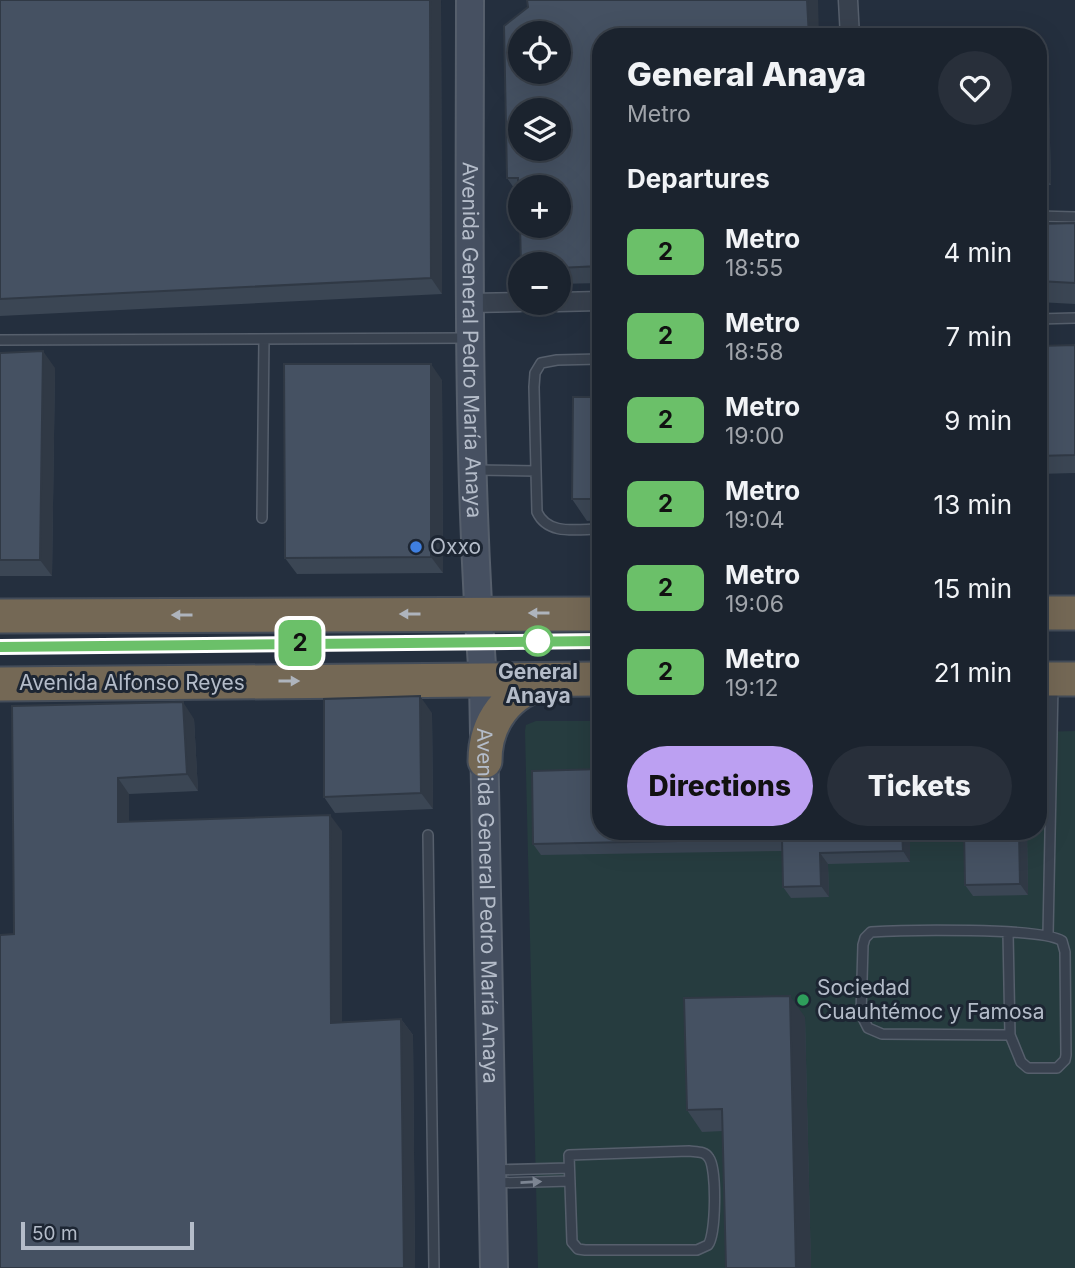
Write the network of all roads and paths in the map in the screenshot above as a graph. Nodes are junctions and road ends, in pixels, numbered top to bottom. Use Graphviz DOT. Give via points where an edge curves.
graph roads {
  1 [pos="470,0"];
  2 [pos="848,0"];
  3 [pos="850,28"];
  4 [pos="1047,216"];
  5 [pos="1075,217"];
  6 [pos="592,301"];
  7 [pos="508,302"];
  8 [pos="571,302"];
  9 [pos="471,303"];
  10 [pos="1075,318"];
  11 [pos="1047,319"];
  12 [pos="471,338"];
  13 [pos="264,339"];
  14 [pos="0,340"];
  15 [pos="592,359"];
  16 [pos="474,470"];
  17 [pos="536,471"];
  18 [pos="262,518"];
  19 [pos="592,529"];
  20 [pos="478,613"];
  21 [pos="1047,613"];
  22 [pos="1075,613"];
  23 [pos="592,614"];
  24 [pos="0,616"];
  25 [pos="566,679"];
  26 [pos="592,679"];
  27 [pos="1055,679"];
  28 [pos="483,680"];
  29 [pos="0,684"];
  30 [pos="485,761"];
  31 [pos="428,835"];
  32 [pos="1008,933"];
  33 [pos="1048,935"];
  34 [pos="1010,1035"];
  35 [pos="569,1168"];
  36 [pos="493,1177"];
  37 [pos="570,1181"];
  38 [pos="434,1268"];
  39 [pos="494,1268"];
  1 -- 9 [label="street, Avenida General Pedro María Anaya"];
  2 -- 3 [label="street"];
  4 -- 5 [label="lane"];
  6 -- 8 [label="street"];
  7 -- 9 [label="street"];
  9 -- 12 [label="street, Avenida General Pedro María Anaya"];
  10 -- 11 [label="lane"];
  12 -- 13 [label="lane"];
  12 -- 16 [label="street, Avenida General Pedro María Anaya"];
  13 -- 14 [label="lane"];
  13 -- 18 [label="lane"];
  15 -- 17 [label="lane" via="548,361 537,367"];
  16 -- 17 [label="lane"];
  16 -- 20 [label="street, Avenida General Pedro María Anaya"];
  17 -- 19 [label="lane" via="537,512 544,524"];
  23 -- 20 [label="highway, one-way"];
  20 -- 24 [label="highway, one-way"];
  20 -- 28 [label="street, Avenida General Pedro María Anaya"];
  21 -- 22 [label="highway"];
  25 -- 26 [label="highway, Avenida Alfonso Reyes"];
  25 -- 28 [label="highway, Avenida Alfonso Reyes"];
  25 -- 30 [label="highway" via="536,684 506,704 487,736"];
  27 -- 33 [label="lane"];
  29 -- 28 [label="highway, Avenida Alfonso Reyes, one-way"];
  28 -- 30 [label="street, Avenida General Pedro María Anaya"];
  30 -- 36 [label="street, Avenida General Pedro María Anaya"];
  31 -- 38 [label="lane"];
  32 -- 33 [label="lane"];
  32 -- 34 [label="lane"];
  32 -- 34 [label="lane" via="871,932 863,945 861,1014 868,1028 883,1034"];
  33 -- 34 [label="lane" via="1062,940 1065,952 1065,1060 1057,1068 1028,1068"];
  35 -- 36 [label="lane"];
  35 -- 37 [label="lane"];
  35 -- 37 [label="lane" via="569,1155 689,1151 707,1155 714,1171 711,1241 697,1250 578,1249 572,1242"];
  36 -- 37 [label="lane, one-way"];
  36 -- 39 [label="street, Avenida General Pedro María Anaya"];
}
